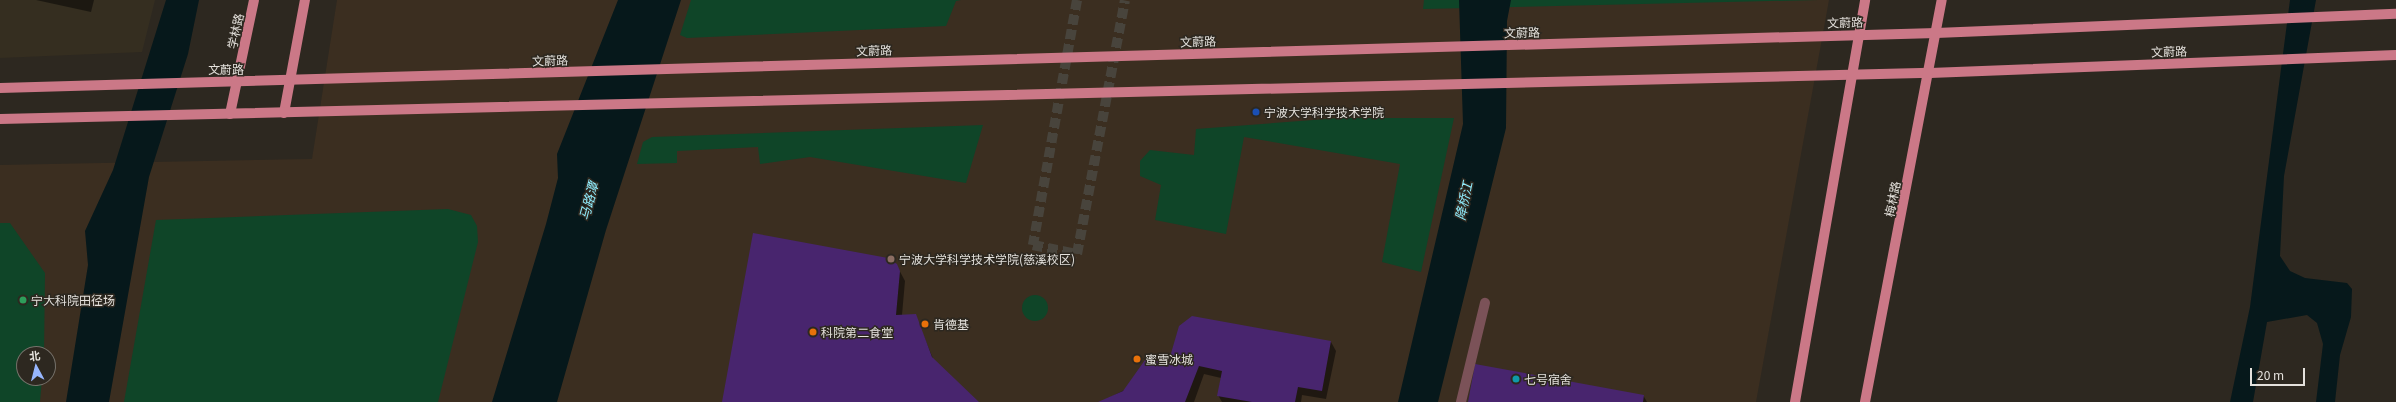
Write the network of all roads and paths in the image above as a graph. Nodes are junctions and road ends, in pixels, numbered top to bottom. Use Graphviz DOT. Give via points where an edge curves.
graph roads {
  1 [pos="254,0"];
  2 [pos="305,0"];
  3 [pos="1865,0"];
  4 [pos="1942,0"];
  5 [pos="2396,14"];
  6 [pos="1936,33"];
  7 [pos="1858,35"];
  8 [pos="2396,55"];
  9 [pos="1930,73"];
  10 [pos="1851,75"];
  11 [pos="237,82"];
  12 [pos="289,82"];
  13 [pos="0,88"];
  14 [pos="284,113"];
  15 [pos="230,114"];
  16 [pos="0,118"];
  17 [pos="1485,303"];
  18 [pos="1461,402"];
  19 [pos="1795,402"];
  20 [pos="1865,402"];
  1 -- 11 [label="main road, 学林路"];
  2 -- 12 [label="main road"];
  3 -- 7 [label="main road"];
  4 -- 6 [label="main road, 梅林路"];
  5 -- 6 [label="main road, 文蔚路"];
  6 -- 7 [label="main road, 文蔚路"];
  6 -- 9 [label="main road, 梅林路"];
  7 -- 10 [label="main road"];
  7 -- 12 [label="main road, 文蔚路"];
  8 -- 9 [label="main road, 文蔚路"];
  9 -- 10 [label="main road, 文蔚路"];
  9 -- 20 [label="main road, 梅林路"];
  10 -- 14 [label="main road, 文蔚路"];
  10 -- 19 [label="main road"];
  11 -- 12 [label="main road, 文蔚路"];
  11 -- 13 [label="main road, 文蔚路"];
  11 -- 15 [label="main road, 学林路"];
  12 -- 14 [label="main road"];
  14 -- 15 [label="main road, 文蔚路"];
  15 -- 16 [label="main road, 文蔚路"];
  17 -- 18 [label="street"];
}
